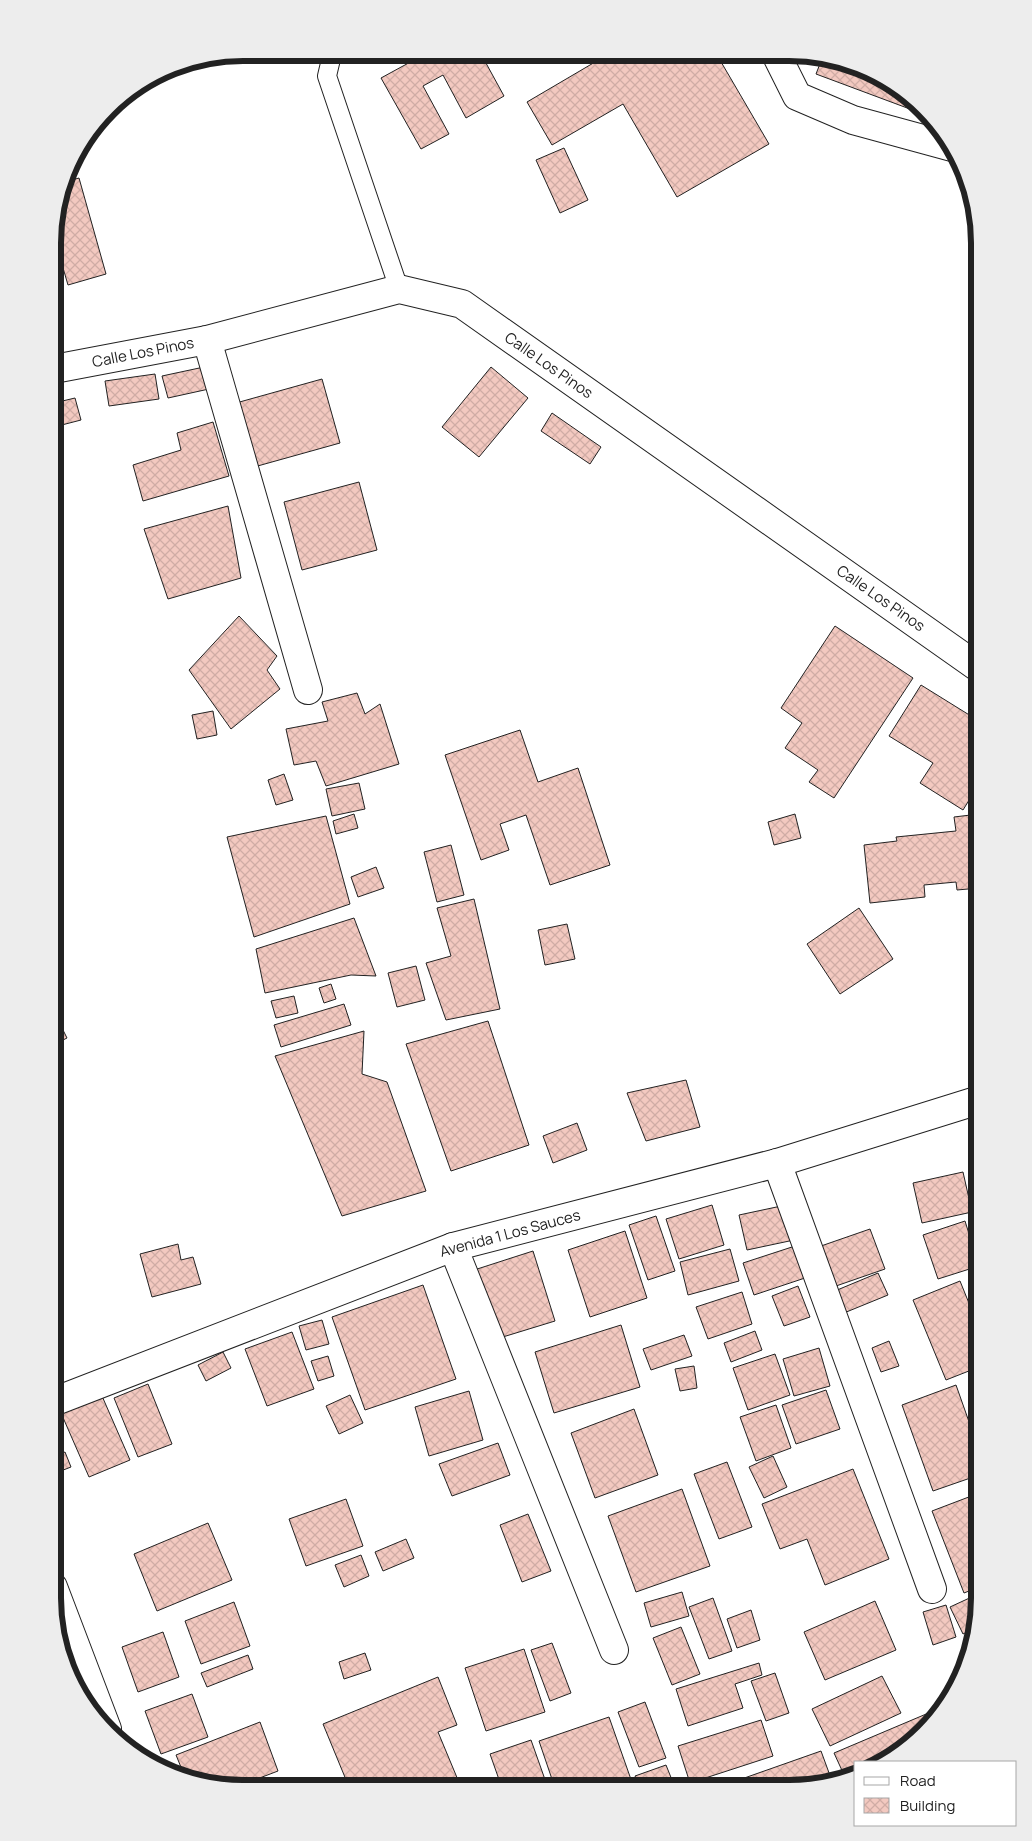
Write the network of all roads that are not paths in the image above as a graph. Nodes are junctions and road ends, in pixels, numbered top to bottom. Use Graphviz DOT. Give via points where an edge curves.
graph roads {
  1 [pos="331,61"];
  2 [pos="780,61"];
  3 [pos="941,144"];
  4 [pos="399,289"];
  5 [pos="208,340"];
  6 [pos="61,368"];
  7 [pos="971,662"];
  8 [pos="308,690"];
  9 [pos="971,1103"];
  10 [pos="778,1163"];
  11 [pos="454,1247"];
  12 [pos="61,1399"];
  13 [pos="932,1589"];
  14 [pos="62,1614"];
  15 [pos="614,1650"];
  16 [pos="100,1710"];
  1 -- 4 [label="lane" via="327,76"];
  2 -- 3 [label="street" via="797,96 853,120"];
  4 -- 5 [label="street, Calle Los Pinos"];
  4 -- 7 [label="street, Calle Los Pinos" via="462,304"];
  5 -- 6 [label="street, Calle Los Pinos"];
  5 -- 8 [label="street"];
  9 -- 10 [label="street, Avenida 1 Los Sauces"];
  10 -- 11 [label="street, Avenida 1 Los Sauces"];
  10 -- 13 [label="street"];
  11 -- 12 [label="street, Avenida 1 Los Sauces"];
  11 -- 15 [label="street"];
  14 -- 16 [label="street"];
}
